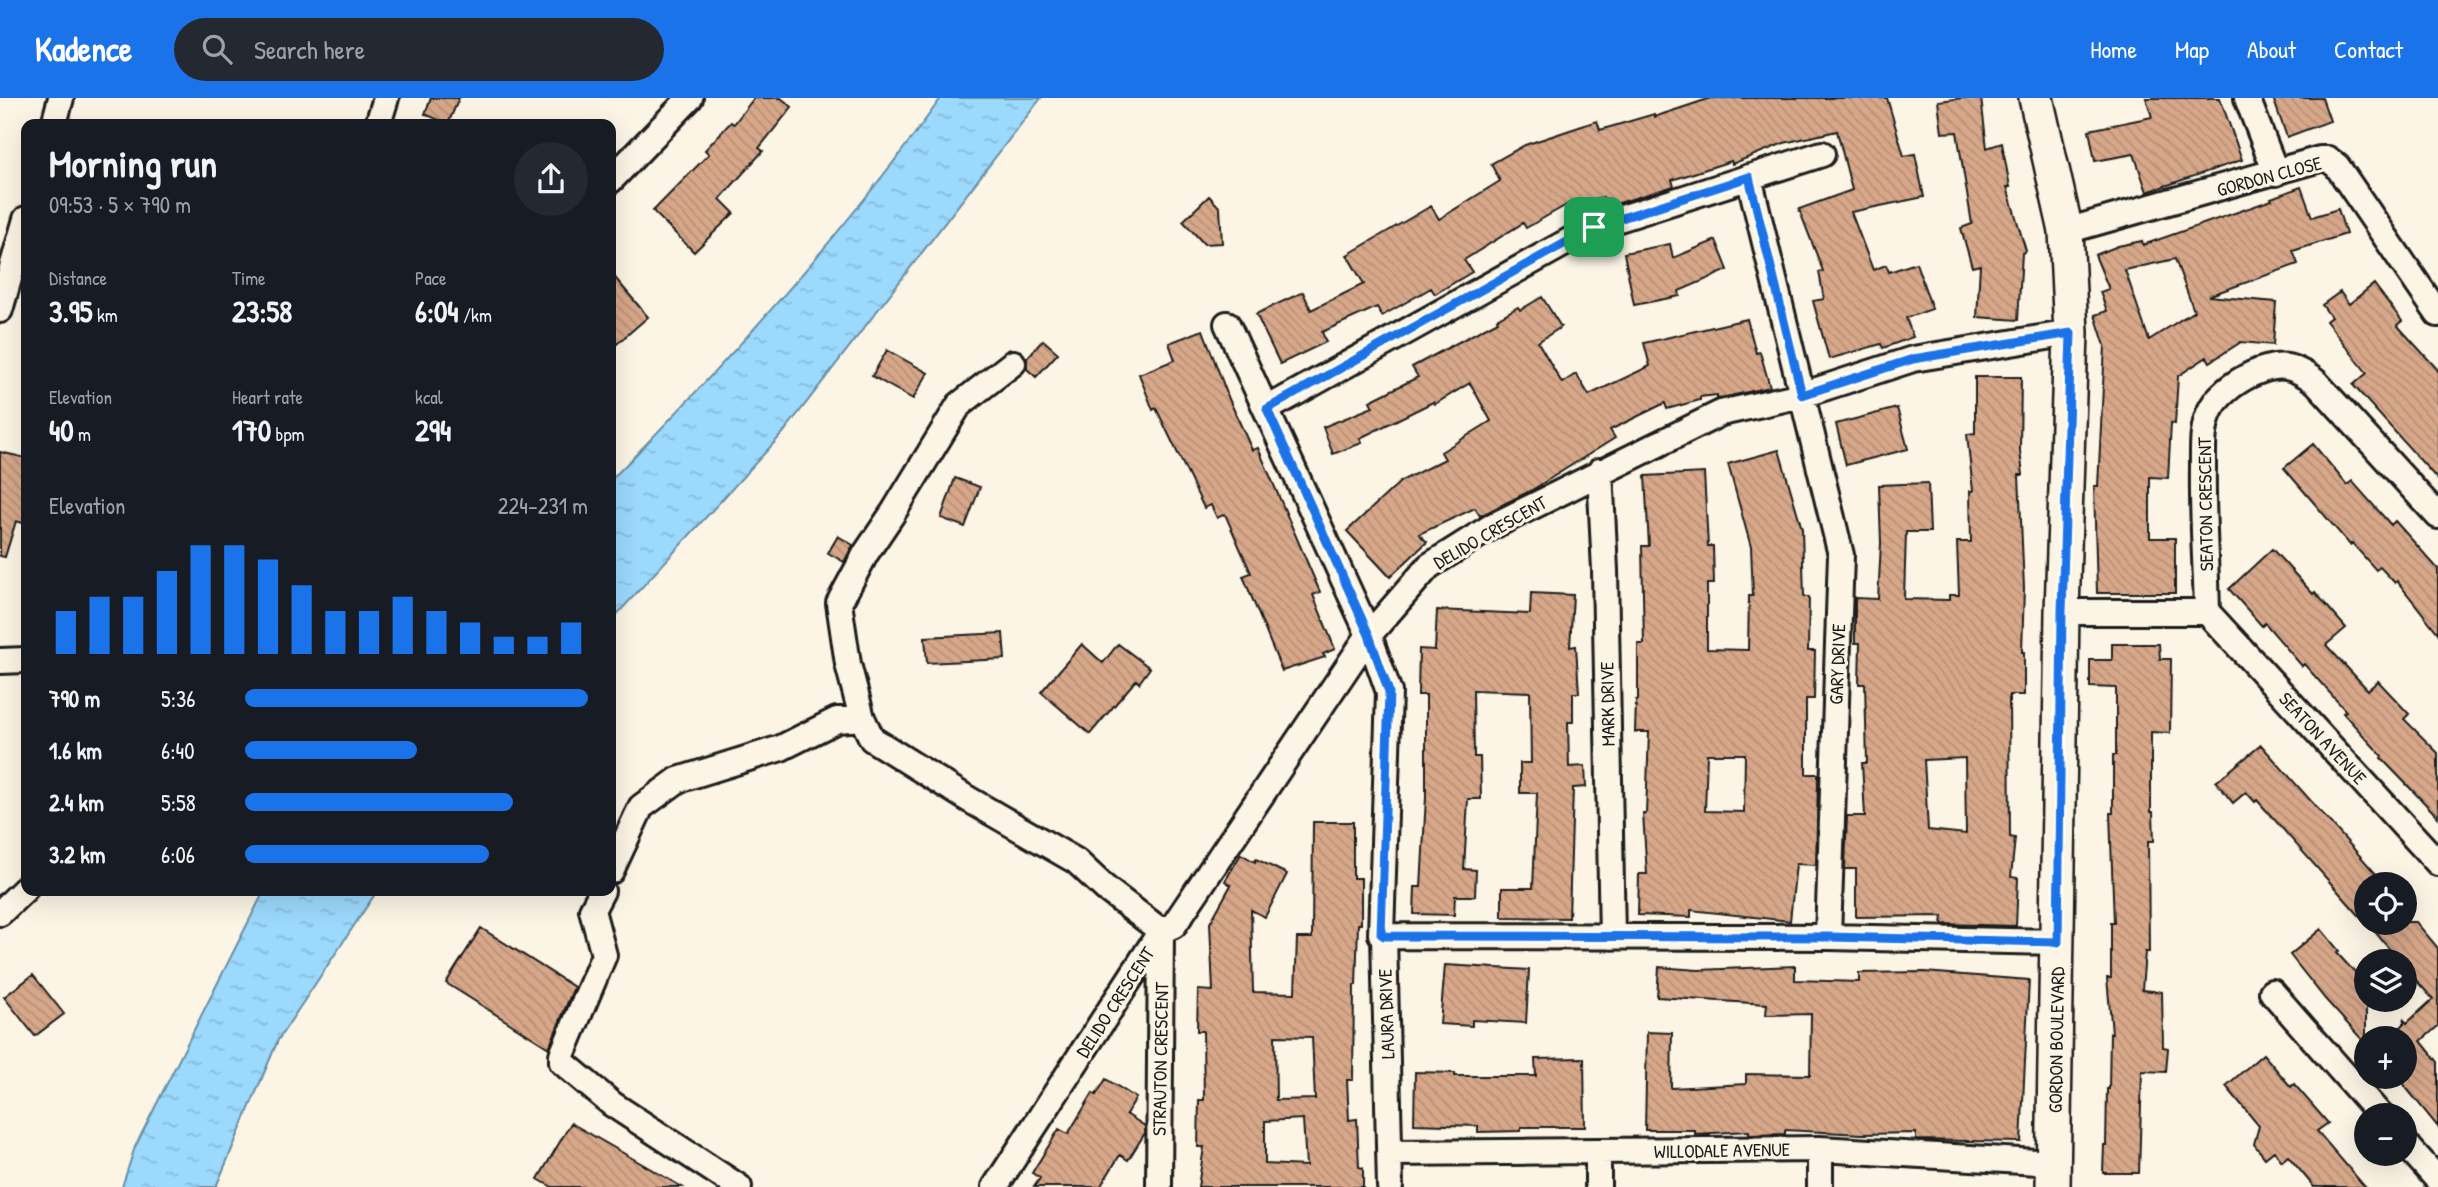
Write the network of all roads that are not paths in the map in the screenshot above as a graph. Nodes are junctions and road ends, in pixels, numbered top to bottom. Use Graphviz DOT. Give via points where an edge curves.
graph roads {
  1 [pos="61,98"];
  2 [pos="386,98"];
  3 [pos="690,98"];
  4 [pos="2036,98"];
  5 [pos="2247,98"];
  6 [pos="55,119"];
  7 [pos="380,119"];
  8 [pos="1822,154"];
  9 [pos="2276,173"];
  10 [pos="616,175"];
  11 [pos="1749,177"];
  12 [pos="2066,231"];
  13 [pos="21,236"];
  14 [pos="0,310"];
  15 [pos="2438,314"];
  16 [pos="1227,324"];
  17 [pos="2071,333"];
  18 [pos="1013,363"];
  19 [pos="1802,395"];
  20 [pos="1267,409"];
  21 [pos="1600,471"];
  22 [pos="2438,516"];
  23 [pos="2062,612"];
  24 [pos="2207,612"];
  25 [pos="1369,635"];
  26 [pos="21,660"];
  27 [pos="0,661"];
  28 [pos="862,718"];
  29 [pos="616,861"];
  30 [pos="2438,863"];
  31 [pos="21,893"];
  32 [pos="599,896"];
  33 [pos="0,913"];
  34 [pos="1161,931"];
  35 [pos="1384,936"];
  36 [pos="1612,937"];
  37 [pos="1828,937"];
  38 [pos="2058,942"];
  39 [pos="2272,992"];
  40 [pos="2369,1103"];
  41 [pos="1820,1149"];
  42 [pos="1598,1152"];
  43 [pos="1390,1153"];
  44 [pos="2417,1157"];
  45 [pos="2054,1175"];
  46 [pos="2438,1180"];
  47 [pos="739,1187"];
  48 [pos="995,1187"];
  49 [pos="1159,1187"];
  50 [pos="1390,1187"];
  51 [pos="1598,1187"];
  52 [pos="1820,1187"];
  1 -- 6 [label="street"];
  2 -- 7 [label="street"];
  3 -- 10 [label="street"];
  4 -- 12 [label="street, GORDON BOULEVARD"];
  5 -- 9 [label="street"];
  8 -- 11 [label="street"];
  9 -- 12 [label="street, GORDON CLOSE"];
  9 -- 15 [label="street, GORDON CLOSE" via="2320,159 2337,166"];
  11 -- 19 [label="street, GARY DRIVE"];
  11 -- 20 [label="street" via="1594,227"];
  12 -- 17 [label="street, GORDON BOULEVARD"];
  13 -- 14 [label="street"];
  16 -- 20 [label="street, LAURA DRIVE"];
  17 -- 19 [label="street, DELIDO CRESCENT" via="1913,359"];
  17 -- 23 [label="street, GORDON BOULEVARD"];
  18 -- 28 [label="street" via="958,405 839,603"];
  19 -- 21 [label="street, DELIDO CRESCENT" via="1721,413"];
  19 -- 37 [label="street, GARY DRIVE" via="1841,555"];
  20 -- 25 [label="street, LAURA DRIVE"];
  21 -- 25 [label="street, DELIDO CRESCENT" via="1491,527 1429,566"];
  21 -- 36 [label="street, MARK DRIVE"];
  22 -- 24 [label="street, SEATON CRESCENT" via="2316,382 2295,369 2270,366 2223,393 2209,411 2203,432"];
  23 -- 24 [label="street"];
  23 -- 38 [label="street, GORDON BOULEVARD"];
  24 -- 30 [label="street, SEATON AVENUE"];
  25 -- 34 [label="street, DELIDO CRESCENT" via="1174,925"];
  25 -- 35 [label="street, LAURA DRIVE" via="1389,692"];
  26 -- 27 [label="street"];
  28 -- 29 [label="street" via="837,720 781,748 678,780 642,807"];
  28 -- 34 [label="street" via="872,739 1076,861"];
  31 -- 33 [label="street"];
  32 -- 47 [label="street" via="592,910 604,955 562,1062 612,1104"];
  34 -- 48 [label="street, DELIDO CRESCENT"];
  34 -- 49 [label="street, STRAUTON CRESCENT"];
  35 -- 36 [label="street"];
  35 -- 43 [label="street, LAURA DRIVE"];
  36 -- 37 [label="street"];
  37 -- 38 [label="street"];
  38 -- 45 [label="street, GORDON BOULEVARD"];
  39 -- 40 [label="street"];
  41 -- 42 [label="street, WILLODALE AVENUE"];
  41 -- 45 [label="street, WILLODALE AVENUE"];
  41 -- 52 [label="street"];
  42 -- 43 [label="street, WILLODALE AVENUE"];
  42 -- 51 [label="street"];
  43 -- 50 [label="street, LAURA DRIVE"];
  44 -- 46 [label="street"];
}
